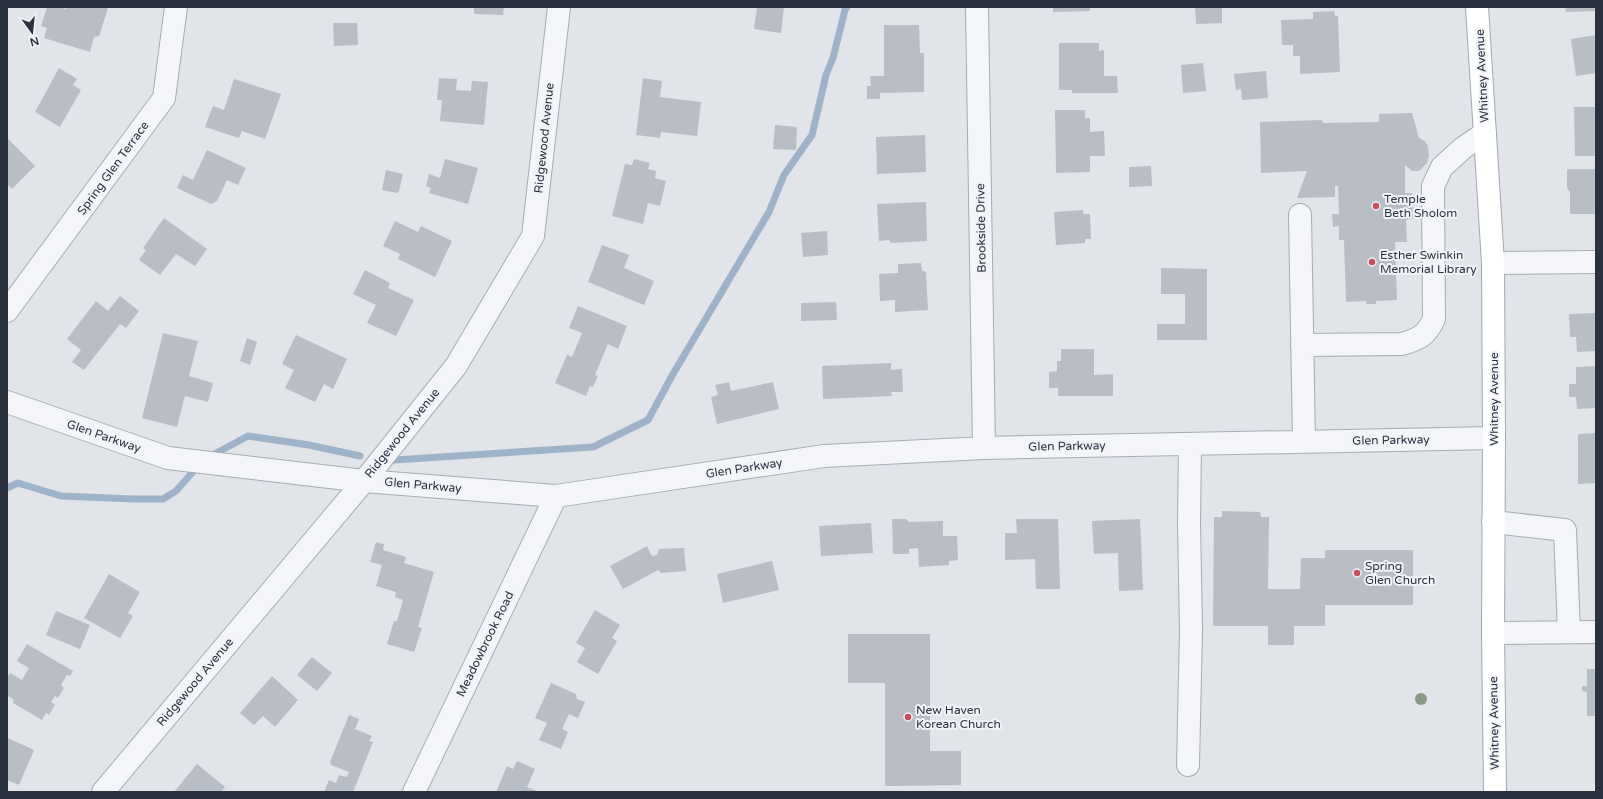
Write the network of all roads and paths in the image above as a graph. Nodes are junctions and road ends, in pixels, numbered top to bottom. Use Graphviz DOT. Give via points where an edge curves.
graph roads {
  1 [pos="176,7"];
  2 [pos="559,7"];
  3 [pos="977,7"];
  4 [pos="1477,7"];
  5 [pos="1485,133"];
  6 [pos="1300,215"];
  7 [pos="1596,262"];
  8 [pos="1493,263"];
  9 [pos="7,311"];
  10 [pos="1302,345"];
  11 [pos="7,402"];
  12 [pos="1494,438"];
  13 [pos="1304,442"];
  14 [pos="1190,444"];
  15 [pos="984,448"];
  16 [pos="364,481"];
  17 [pos="556,496"];
  18 [pos="1493,522"];
  19 [pos="1569,632"];
  20 [pos="1596,632"];
  21 [pos="1493,633"];
  22 [pos="1188,765"];
  23 [pos="103,792"];
  24 [pos="414,792"];
  25 [pos="1494,792"];
  1 -- 9 [label="street, Spring Glen Terrace" via="164,98"];
  2 -- 16 [label="street, Ridgewood Avenue" via="533,236 456,366"];
  3 -- 15 [label="street, Brookside Drive"];
  4 -- 5 [label="main road, Whitney Avenue"];
  5 -- 8 [label="main road, Whitney Avenue"];
  5 -- 10 [label="street" via="1442,167 1433,186 1434,319 1429,328 1418,340 1402,344"];
  6 -- 10 [label="street"];
  7 -- 8 [label="street"];
  8 -- 12 [label="main road, Whitney Avenue"];
  10 -- 13 [label="street"];
  11 -- 16 [label="street, Glen Parkway" via="168,458"];
  12 -- 13 [label="street, Glen Parkway"];
  12 -- 18 [label="main road, Whitney Avenue"];
  13 -- 14 [label="street, Glen Parkway"];
  14 -- 15 [label="street, Glen Parkway"];
  14 -- 22 [label="street" via="1191,630"];
  15 -- 17 [label="street, Glen Parkway" via="824,456"];
  16 -- 17 [label="street, Glen Parkway"];
  16 -- 23 [label="street, Ridgewood Avenue"];
  17 -- 24 [label="street, Meadowbrook Road"];
  18 -- 19 [label="street" via="1565,530"];
  18 -- 21 [label="main road, Whitney Avenue"];
  19 -- 20 [label="street"];
  19 -- 21 [label="street"];
  21 -- 25 [label="main road, Whitney Avenue"];
}
